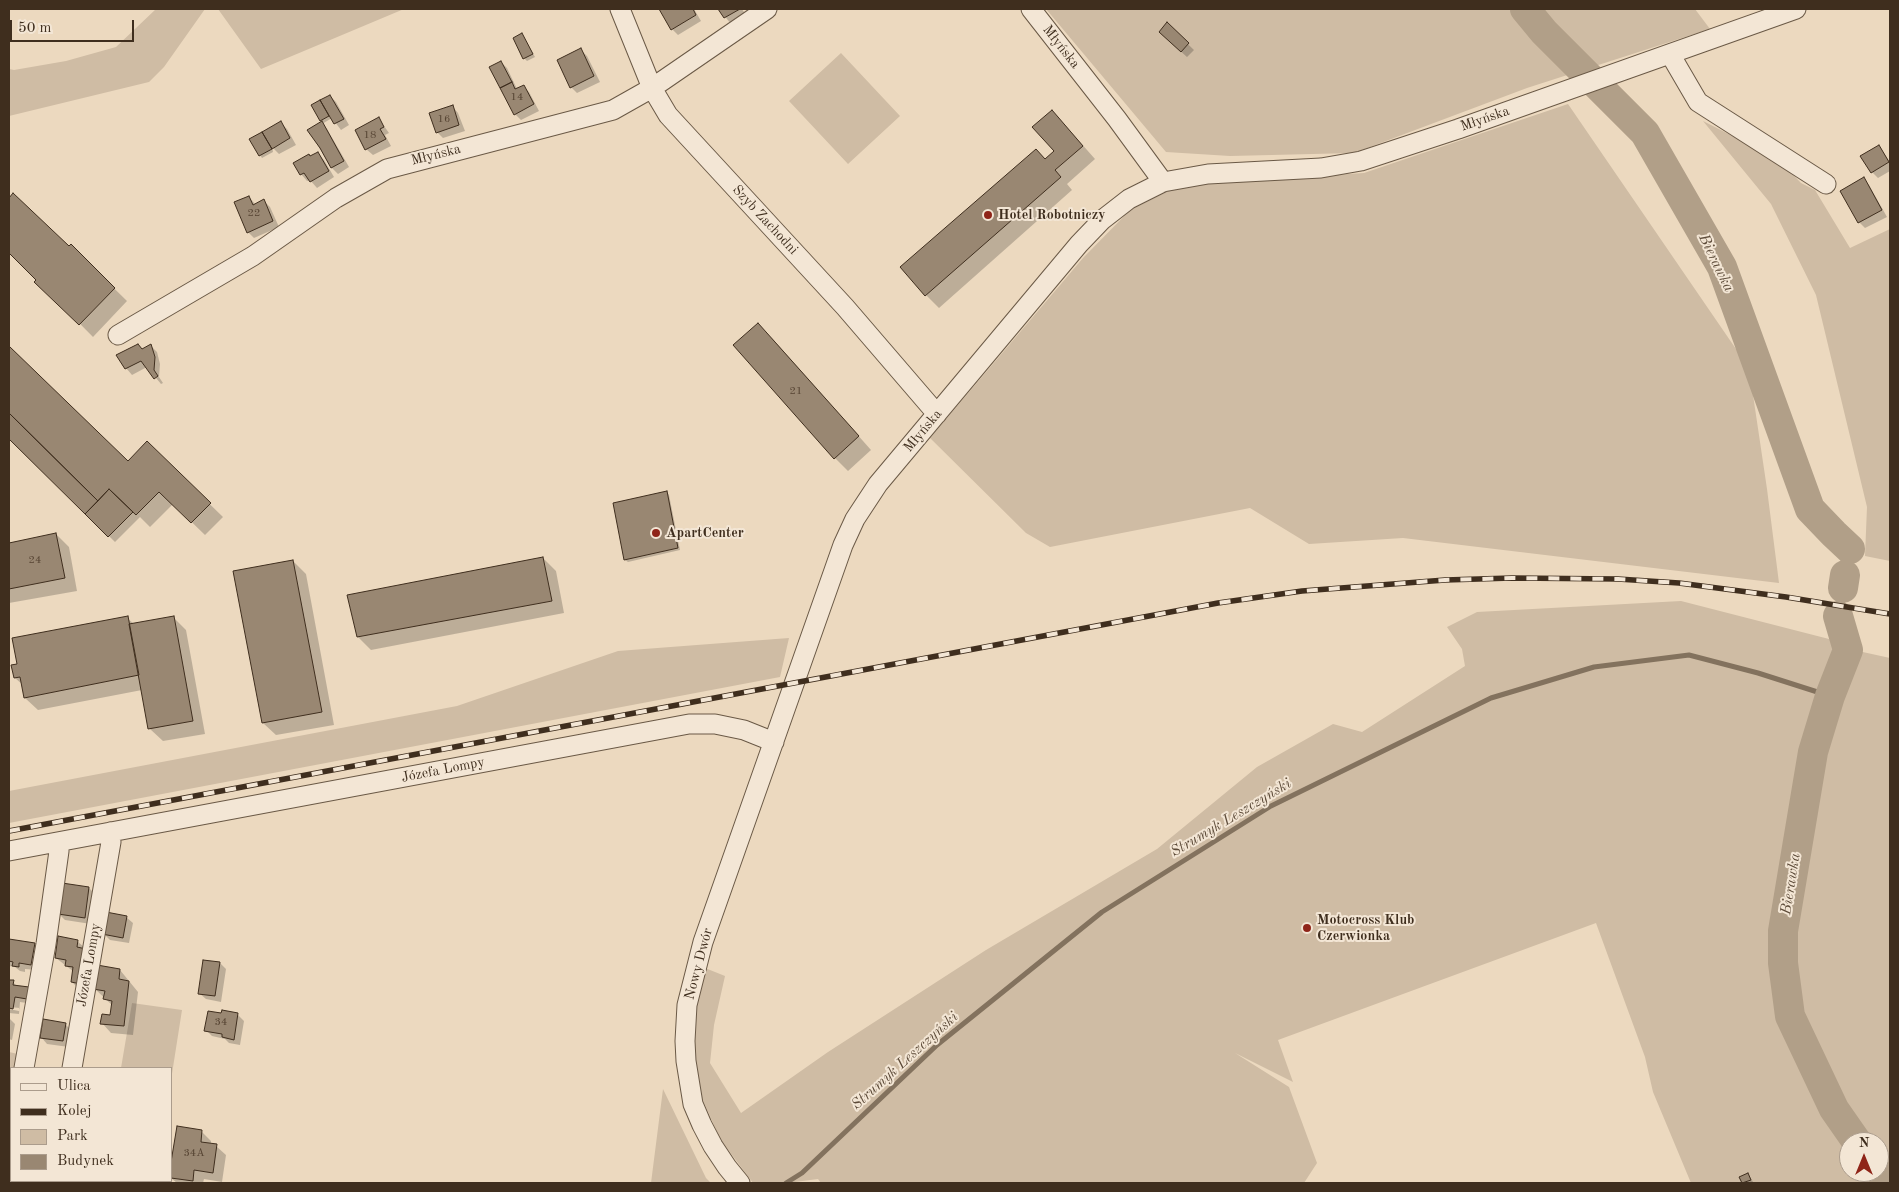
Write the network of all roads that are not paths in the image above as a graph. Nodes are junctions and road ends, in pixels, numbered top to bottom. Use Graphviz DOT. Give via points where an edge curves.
graph roads {
  1 [pos="620,9"];
  2 [pos="767,9"];
  3 [pos="1031,9"];
  4 [pos="1796,9"];
  5 [pos="1670,54"];
  6 [pos="652,88"];
  7 [pos="1163,182"];
  8 [pos="1826,184"];
  9 [pos="118,335"];
  10 [pos="937,414"];
  11 [pos="774,742"];
  12 [pos="110,832"];
  13 [pos="59,842"];
  14 [pos="9,851"];
  15 [pos="9,860"];
  16 [pos="24,1067"];
  17 [pos="72,1067"];
  18 [pos="740,1183"];
  1 -- 6 [label="street, Szyb Zachodni"];
  2 -- 6 [label="street, Młyńska"];
  3 -- 7 [label="street, Młyńska"];
  4 -- 5 [label="street, Młyńska"];
  5 -- 7 [label="street, Młyńska" via="1352,164 1208,174"];
  5 -- 8 [label="street" via="1698,102"];
  6 -- 9 [label="street, Młyńska" via="605,114 387,169 343,194 254,256"];
  6 -- 10 [label="street, Szyb Zachodni" via="678,127 845,306"];
  7 -- 10 [label="street, Młyńska" via="1129,200 1093,229"];
  10 -- 11 [label="street, Młyńska" via="878,484 854,519"];
  11 -- 12 [label="street, Józefa Lompy" via="744,730 715,724 689,724"];
  11 -- 18 [label="street, Nowy Dwór" via="703,942 686,1022 686,1061 694,1104 713,1146"];
  12 -- 13 [label="street, Józefa Lompy"];
  12 -- 17 [label="street, Józefa Lompy"];
  13 -- 14 [label="street, Józefa Lompy"];
  13 -- 16 [label="street" via="46,944"];
  14 -- 15 [label="street, Józefa Lompy"];
}
